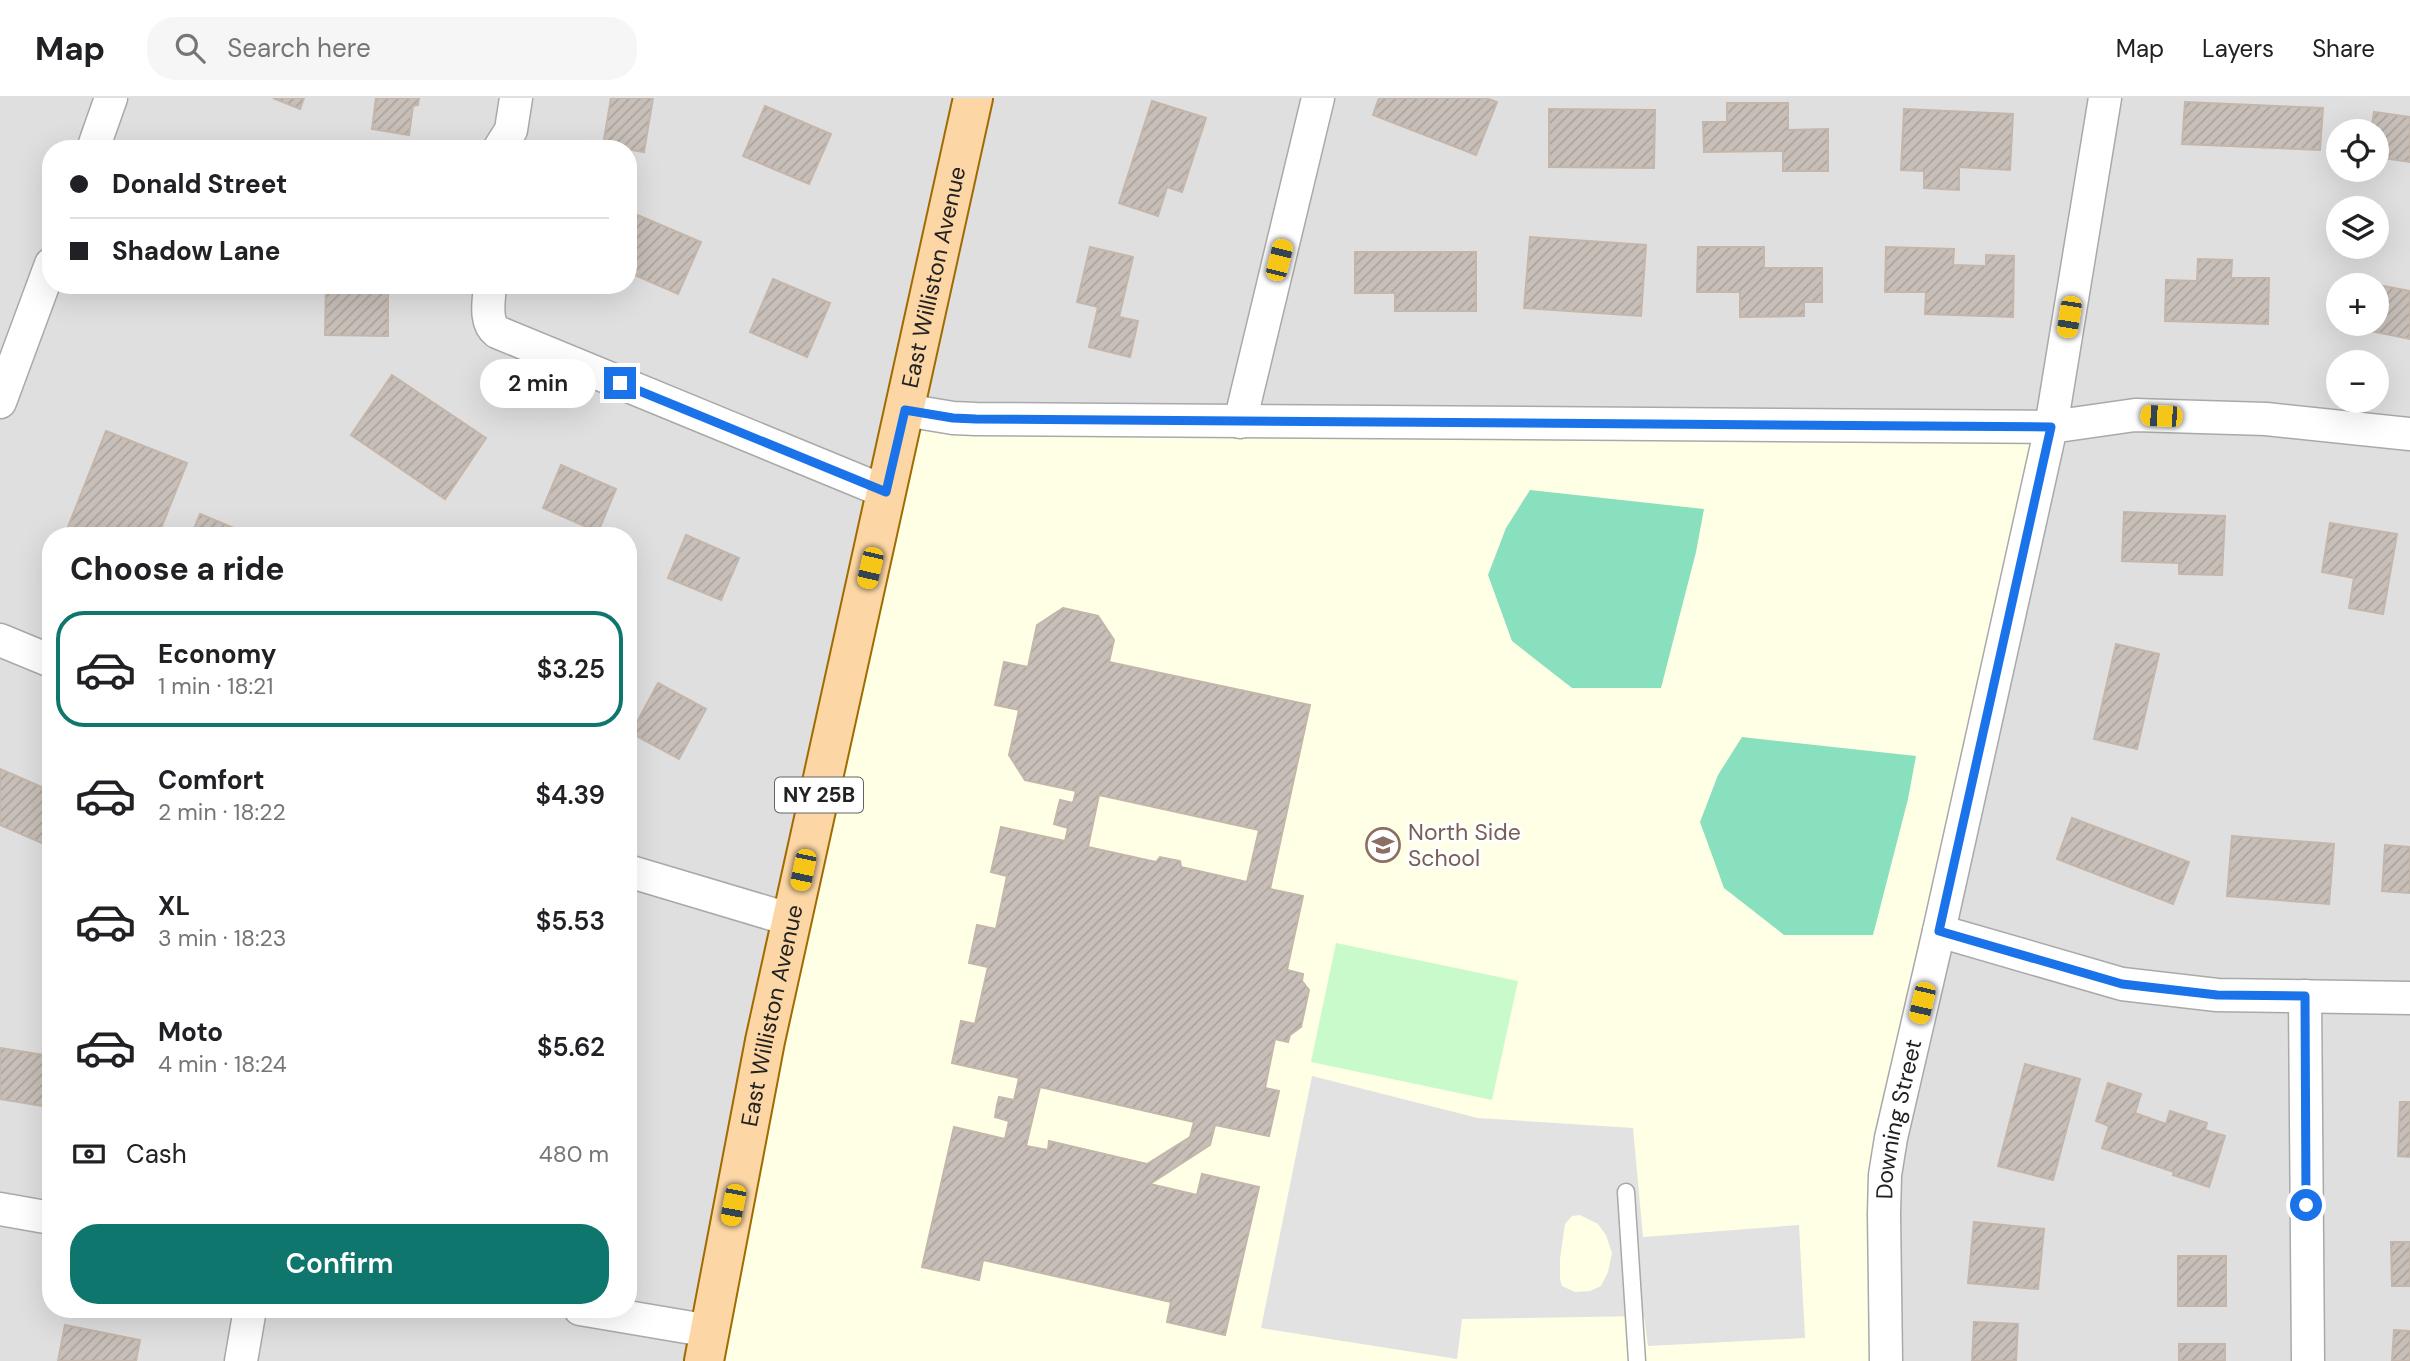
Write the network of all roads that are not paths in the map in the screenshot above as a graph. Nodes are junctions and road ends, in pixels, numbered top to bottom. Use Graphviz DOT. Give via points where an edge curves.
graph roads {
  1 [pos="111,98"];
  2 [pos="516,98"];
  3 [pos="973,98"];
  4 [pos="1318,98"];
  5 [pos="2105,98"];
  6 [pos="96,140"];
  7 [pos="509,140"];
  8 [pos="42,288"];
  9 [pos="490,294"];
  10 [pos="0,402"];
  11 [pos="905,410"];
  12 [pos="1240,422"];
  13 [pos="2051,427"];
  14 [pos="2410,435"];
  15 [pos="886,492"];
  16 [pos="0,640"];
  17 [pos="42,657"];
  18 [pos="637,874"];
  19 [pos="792,920"];
  20 [pos="1939,931"];
  21 [pos="2305,996"];
  22 [pos="2410,998"];
  23 [pos="1626,1192"];
  24 [pos="0,1209"];
  25 [pos="42,1216"];
  26 [pos="248,1318"];
  27 [pos="611,1318"];
  28 [pos="707,1346"];
  29 [pos="241,1361"];
  30 [pos="1637,1361"];
  31 [pos="1886,1361"];
  32 [pos="2308,1361"];
  1 -- 6 [label="street"];
  2 -- 7 [label="street"];
  3 -- 11 [label="main road, East Williston Avenue / NY 25B"];
  4 -- 12 [label="street"];
  5 -- 13 [label="street, Downing Street"];
  8 -- 10 [label="street"];
  9 -- 15 [label="street" via="489,318 497,332"];
  11 -- 12 [label="street" via="976,419"];
  11 -- 15 [label="main road, East Williston Avenue / NY 25B"];
  12 -- 13 [label="street"];
  13 -- 14 [label="street" via="2135,415 2266,419"];
  13 -- 20 [label="street, Downing Street"];
  15 -- 19 [label="main road, East Williston Avenue / NY 25B"];
  16 -- 17 [label="street"];
  18 -- 19 [label="street"];
  19 -- 28 [label="main road, East Williston Avenue / NY 25B"];
  20 -- 21 [label="street" via="2122,984 2217,995"];
  20 -- 31 [label="street, Downing Street" via="1885,1175"];
  21 -- 22 [label="street"];
  21 -- 32 [label="street"];
  23 -- 30 [label="lane"];
  24 -- 25 [label="street"];
  26 -- 29 [label="street"];
  27 -- 28 [label="street"];
}
